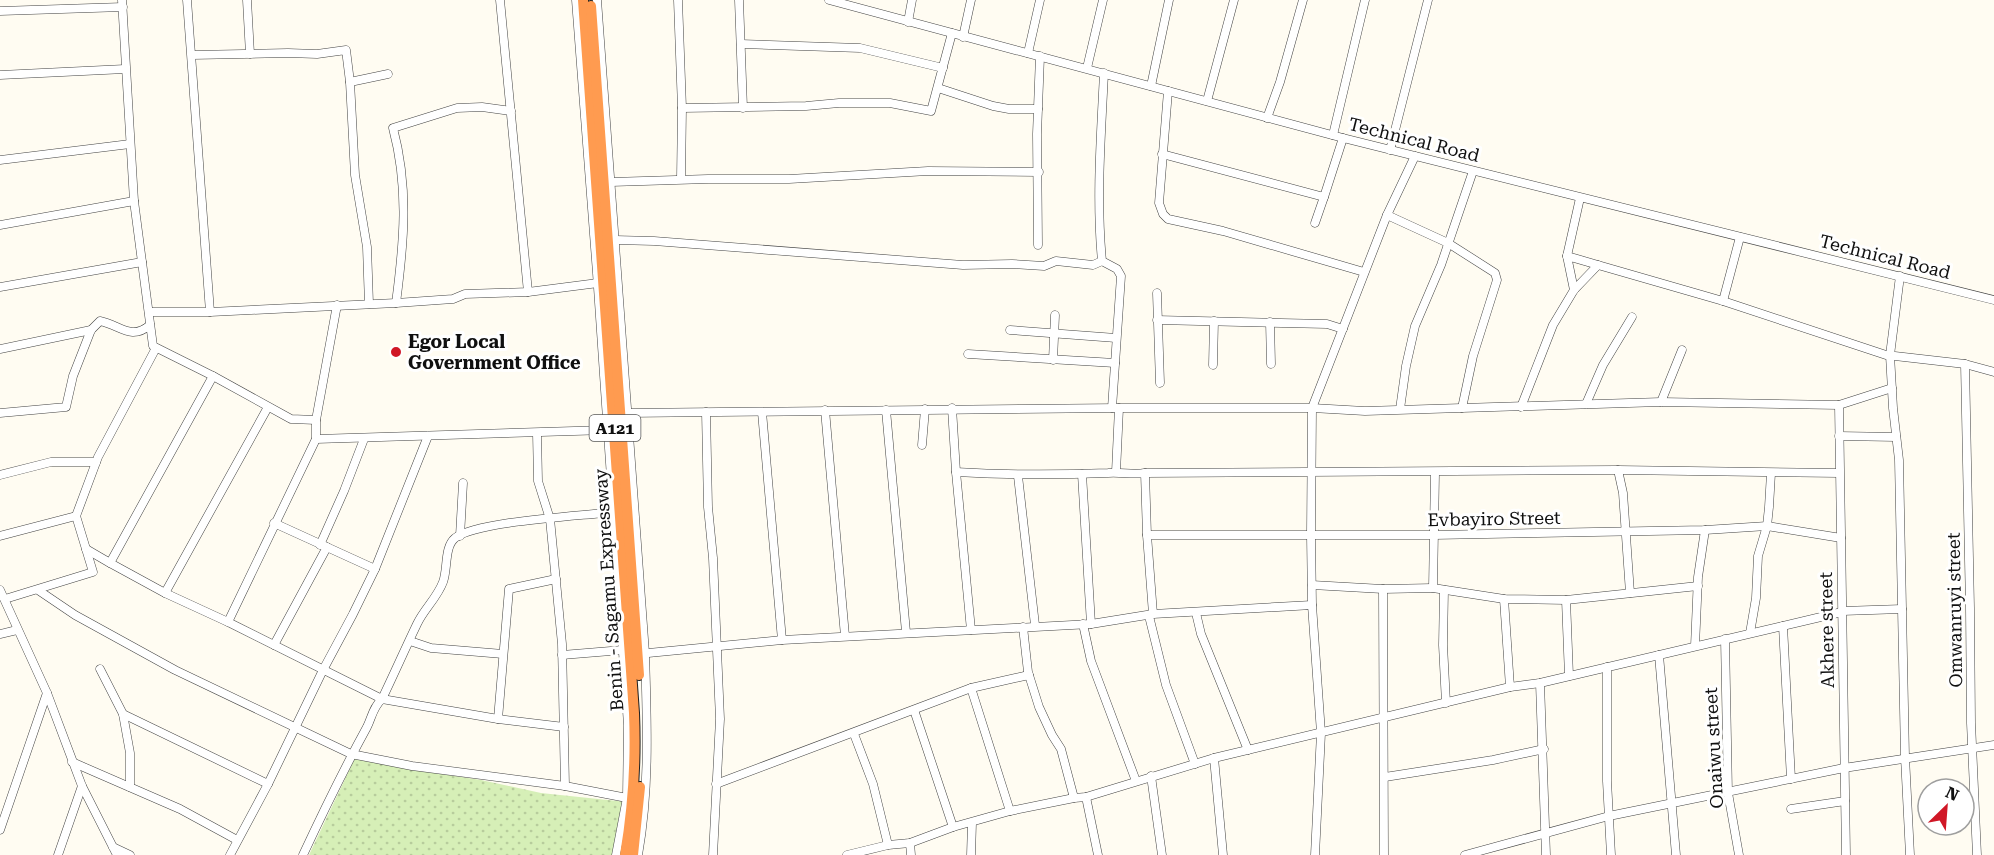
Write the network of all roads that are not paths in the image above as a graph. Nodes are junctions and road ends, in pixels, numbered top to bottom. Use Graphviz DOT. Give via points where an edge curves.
graph roads {
  1 [pos="188,0"];
  2 [pos="247,0"];
  3 [pos="501,0"];
  4 [pos="576,0"];
  5 [pos="584,0"];
  6 [pos="591,0"];
  7 [pos="597,0"];
  8 [pos="678,0"];
  9 [pos="739,0"];
  10 [pos="829,0"];
  11 [pos="863,0"];
  12 [pos="912,0"];
  13 [pos="971,0"];
  14 [pos="1040,0"];
  15 [pos="1103,0"];
  16 [pos="1168,0"];
  17 [pos="1234,0"];
  18 [pos="1303,0"];
  19 [pos="1365,0"];
  20 [pos="1428,0"];
  21 [pos="122,3"];
  22 [pos="864,9"];
  23 [pos="0,12"];
  24 [pos="908,22"];
  25 [pos="952,33"];
  26 [pos="963,37"];
  27 [pos="741,44"];
  28 [pos="1028,53"];
  29 [pos="250,54"];
  30 [pos="192,55"];
  31 [pos="1040,56"];
  32 [pos="943,68"];
  33 [pos="1087,68"];
  34 [pos="125,69"];
  35 [pos="1104,73"];
  36 [pos="388,74"];
  37 [pos="0,75"];
  38 [pos="351,82"];
  39 [pos="1151,86"];
  40 [pos="938,88"];
  41 [pos="1168,91"];
  42 [pos="1207,101"];
  43 [pos="682,108"];
  44 [pos="743,108"];
  45 [pos="1038,109"];
  46 [pos="512,111"];
  47 [pos="1268,117"];
  48 [pos="1333,135"];
  49 [pos="1343,138"];
  50 [pos="130,144"];
  51 [pos="1390,150"];
  52 [pos="1162,154"];
  53 [pos="1415,156"];
  54 [pos="0,160"];
  55 [pos="1473,171"];
  56 [pos="1039,172"];
  57 [pos="681,179"];
  58 [pos="611,182"];
  59 [pos="1324,197"];
  60 [pos="1580,198"];
  61 [pos="134,201"];
  62 [pos="1386,215"];
  63 [pos="1315,223"];
  64 [pos="0,225"];
  65 [pos="1740,237"];
  66 [pos="615,240"];
  67 [pos="1448,243"];
  68 [pos="1038,245"];
  69 [pos="1567,256"];
  70 [pos="1102,261"];
  71 [pos="142,262"];
  72 [pos="1598,266"];
  73 [pos="1364,272"];
  74 [pos="1900,276"];
  75 [pos="598,283"];
  76 [pos="0,287"];
  77 [pos="1574,290"];
  78 [pos="528,292"];
  79 [pos="1157,293"];
  80 [pos="1994,300"];
  81 [pos="1723,301"];
  82 [pos="396,303"];
  83 [pos="369,304"];
  84 [pos="337,305"];
  85 [pos="149,312"];
  86 [pos="210,312"];
  87 [pos="1055,315"];
  88 [pos="1632,317"];
  89 [pos="1157,320"];
  90 [pos="1214,321"];
  91 [pos="1270,322"];
  92 [pos="150,325"];
  93 [pos="1343,329"];
  94 [pos="91,330"];
  95 [pos="1010,330"];
  96 [pos="1053,334"];
  97 [pos="1116,339"];
  98 [pos="156,348"];
  99 [pos="0,349"];
  100 [pos="1682,350"];
  101 [pos="968,354"];
  102 [pos="1890,355"];
  103 [pos="1053,360"];
  104 [pos="1114,363"];
  105 [pos="1271,364"];
  106 [pos="1965,364"];
  107 [pos="1213,365"];
  108 [pos="1994,372"];
  109 [pos="213,376"];
  110 [pos="1160,383"];
  111 [pos="1892,388"];
  112 [pos="1661,402"];
  113 [pos="1586,404"];
  114 [pos="1839,405"];
  115 [pos="268,407"];
  116 [pos="1521,407"];
  117 [pos="952,408"];
  118 [pos="1116,408"];
  119 [pos="1312,408"];
  120 [pos="1462,408"];
  121 [pos="925,409"];
  122 [pos="1400,409"];
  123 [pos="825,410"];
  124 [pos="886,410"];
  125 [pos="762,411"];
  126 [pos="706,412"];
  127 [pos="0,413"];
  128 [pos="627,413"];
  129 [pos="315,420"];
  130 [pos="607,430"];
  131 [pos="537,433"];
  132 [pos="428,436"];
  133 [pos="1839,436"];
  134 [pos="1896,437"];
  135 [pos="316,439"];
  136 [pos="364,439"];
  137 [pos="922,445"];
  138 [pos="96,462"];
  139 [pos="1618,470"];
  140 [pos="956,472"];
  141 [pos="1116,472"];
  142 [pos="1145,473"];
  143 [pos="1312,473"];
  144 [pos="1435,473"];
  145 [pos="1771,473"];
  146 [pos="1839,473"];
  147 [pos="1082,474"];
  148 [pos="0,475"];
  149 [pos="1018,476"];
  150 [pos="463,483"];
  151 [pos="613,512"];
  152 [pos="76,516"];
  153 [pos="550,519"];
  154 [pos="274,523"];
  155 [pos="1767,526"];
  156 [pos="1705,530"];
  157 [pos="1626,532"];
  158 [pos="1147,534"];
  159 [pos="1311,535"];
  160 [pos="1434,535"];
  161 [pos="0,536"];
  162 [pos="460,536"];
  163 [pos="1841,538"];
  164 [pos="323,546"];
  165 [pos="86,549"];
  166 [pos="110,563"];
  167 [pos="375,569"];
  168 [pos="556,579"];
  169 [pos="1312,585"];
  170 [pos="1698,586"];
  171 [pos="1433,588"];
  172 [pos="1383,589"];
  173 [pos="0,590"];
  174 [pos="38,590"];
  175 [pos="1444,590"];
  176 [pos="165,593"];
  177 [pos="1630,593"];
  178 [pos="5,599"];
  179 [pos="1504,599"];
  180 [pos="1566,600"];
  181 [pos="1312,605"];
  182 [pos="1902,609"];
  183 [pos="1842,612"];
  184 [pos="1196,613"];
  185 [pos="1151,615"];
  186 [pos="228,621"];
  187 [pos="1087,624"];
  188 [pos="1035,626"];
  189 [pos="1783,626"];
  190 [pos="1023,627"];
  191 [pos="17,630"];
  192 [pos="971,630"];
  193 [pos="906,632"];
  194 [pos="1750,633"];
  195 [pos="0,634"];
  196 [pos="845,636"];
  197 [pos="1725,639"];
  198 [pos="782,640"];
  199 [pos="410,641"];
  200 [pos="274,645"];
  201 [pos="717,646"];
  202 [pos="1695,646"];
  203 [pos="622,650"];
  204 [pos="642,653"];
  205 [pos="503,654"];
  206 [pos="562,654"];
  207 [pos="1659,655"];
  208 [pos="1607,667"];
  209 [pos="100,669"];
  210 [pos="323,670"];
  211 [pos="1029,675"];
  212 [pos="1569,676"];
  213 [pos="1540,683"];
  214 [pos="1510,687"];
  215 [pos="971,688"];
  216 [pos="47,693"];
  217 [pos="382,699"];
  218 [pos="1446,703"];
  219 [pos="914,710"];
  220 [pos="638,713"];
  221 [pos="123,714"];
  222 [pos="498,719"];
  223 [pos="1383,719"];
  224 [pos="296,727"];
  225 [pos="564,727"];
  226 [pos="1321,733"];
  227 [pos="854,734"];
  228 [pos="1994,745"];
  229 [pos="1544,749"];
  230 [pos="1972,749"];
  231 [pos="1248,750"];
  232 [pos="351,754"];
  233 [pos="1214,758"];
  234 [pos="1905,758"];
  235 [pos="72,762"];
  236 [pos="1195,764"];
  237 [pos="1844,768"];
  238 [pos="1151,776"];
  239 [pos="1385,777"];
  240 [pos="1791,779"];
  241 [pos="1136,781"];
  242 [pos="268,784"];
  243 [pos="716,784"];
  244 [pos="82,786"];
  245 [pos="565,786"];
  246 [pos="130,787"];
  247 [pos="1728,793"];
  248 [pos="1086,797"];
  249 [pos="627,798"];
  250 [pos="1074,798"];
  251 [pos="1845,801"];
  252 [pos="1673,803"];
  253 [pos="1791,809"];
  254 [pos="1011,812"];
  255 [pos="1609,816"];
  256 [pos="972,823"];
  257 [pos="953,827"];
  258 [pos="0,830"];
  259 [pos="1545,832"];
  260 [pos="237,840"];
  261 [pos="910,843"];
  262 [pos="888,845"];
  263 [pos="113,846"];
  264 [pos="58,855"];
  265 [pos="117,855"];
  266 [pos="130,855"];
  267 [pos="230,855"];
  268 [pos="303,855"];
  269 [pos="616,855"];
  270 [pos="625,855"];
  271 [pos="633,855"];
  272 [pos="638,855"];
  273 [pos="713,855"];
  274 [pos="847,855"];
  275 [pos="911,855"];
  276 [pos="971,855"];
  277 [pos="1098,855"];
  278 [pos="1162,855"];
  279 [pos="1223,855"];
  280 [pos="1315,855"];
  281 [pos="1384,855"];
  282 [pos="1465,855"];
  283 [pos="1546,855"];
  284 [pos="1611,855"];
  285 [pos="1676,855"];
  286 [pos="1739,855"];
  287 [pos="1846,855"];
  288 [pos="1910,855"];
  289 [pos="1977,855"];
  1 -- 30 [label="street"];
  2 -- 29 [label="street"];
  3 -- 46 [label="street"];
  4 -- 75 [label="street"];
  5 -- 220 [label="highway, Benin - Sagamu Expressway / A121"];
  6 -- 204 [label="highway, A121"];
  7 -- 58 [label="street"];
  8 -- 43 [label="street"];
  9 -- 27 [label="street"];
  10 -- 22 [label="street, Technical Road"];
  11 -- 22 [label="street"];
  12 -- 24 [label="street"];
  13 -- 26 [label="street"];
  14 -- 28 [label="street"];
  15 -- 33 [label="street"];
  16 -- 39 [label="street"];
  17 -- 42 [label="street"];
  18 -- 47 [label="street"];
  19 -- 48 [label="street"];
  20 -- 51 [label="street"];
  21 -- 23 [label="street"];
  21 -- 34 [label="street"];
  22 -- 24 [label="street, Technical Road"];
  24 -- 25 [label="street, Technical Road"];
  25 -- 26 [label="street, Technical Road"];
  25 -- 32 [label="street"];
  26 -- 28 [label="street, Technical Road"];
  27 -- 32 [label="street" via="860,48"];
  27 -- 44 [label="street"];
  28 -- 31 [label="street, Technical Road"];
  29 -- 30 [label="street"];
  29 -- 38 [label="street" via="346,50"];
  30 -- 86 [label="street"];
  31 -- 33 [label="street, Technical Road"];
  31 -- 45 [label="street"];
  32 -- 40 [label="street"];
  33 -- 35 [label="street, Technical Road"];
  34 -- 37 [label="street"];
  34 -- 50 [label="street"];
  35 -- 39 [label="street, Technical Road"];
  35 -- 70 [label="street"];
  36 -- 38 [label="street"];
  38 -- 83 [label="street" via="355,175 367,247"];
  39 -- 41 [label="street, Technical Road"];
  40 -- 44 [label="street" via="930,112 890,103"];
  40 -- 45 [label="street" via="993,106"];
  41 -- 42 [label="street, Technical Road"];
  41 -- 52 [label="street"];
  42 -- 47 [label="street, Technical Road"];
  43 -- 44 [label="street"];
  43 -- 57 [label="street"];
  45 -- 56 [label="street"];
  46 -- 78 [label="street"];
  46 -- 82 [label="street" via="457,108 393,128 401,158 405,207"];
  47 -- 48 [label="street, Technical Road"];
  48 -- 49 [label="street, Technical Road"];
  49 -- 51 [label="street, Technical Road"];
  49 -- 59 [label="street"];
  50 -- 54 [label="street"];
  50 -- 61 [label="street"];
  51 -- 53 [label="street, Technical Road"];
  52 -- 59 [label="street"];
  52 -- 73 [label="street" via="1159,203 1168,219"];
  53 -- 55 [label="street, Technical Road"];
  53 -- 62 [label="street"];
  55 -- 60 [label="street, Technical Road"];
  55 -- 67 [label="street"];
  56 -- 57 [label="street" via="928,171 789,179"];
  56 -- 68 [label="street"];
  57 -- 58 [label="street"];
  58 -- 66 [label="street"];
  59 -- 63 [label="street"];
  60 -- 65 [label="street, Technical Road"];
  60 -- 69 [label="street"];
  61 -- 64 [label="street"];
  61 -- 71 [label="street"];
  62 -- 67 [label="street"];
  62 -- 73 [label="street"];
  65 -- 74 [label="street, Technical Road"];
  65 -- 81 [label="street"];
  66 -- 70 [label="street" via="963,265 1044,266 1056,261 1093,265"];
  66 -- 128 [label="street"];
  67 -- 120 [label="street" via="1495,273 1497,280 1473,356"];
  67 -- 122 [label="street" via="1415,326"];
  69 -- 72 [label="street"];
  69 -- 77 [label="street"];
  70 -- 97 [label="street" via="1117,269 1121,276"];
  71 -- 76 [label="street"];
  71 -- 85 [label="street"];
  72 -- 77 [label="street"];
  72 -- 81 [label="street"];
  73 -- 93 [label="street"];
  74 -- 80 [label="street, Technical Road"];
  74 -- 102 [label="street"];
  75 -- 78 [label="street"];
  75 -- 130 [label="street"];
  77 -- 116 [label="street" via="1553,326"];
  78 -- 82 [label="street" via="465,294 453,299"];
  79 -- 89 [label="street"];
  81 -- 102 [label="street"];
  82 -- 83 [label="street"];
  83 -- 84 [label="street"];
  84 -- 86 [label="street"];
  84 -- 129 [label="street"];
  85 -- 86 [label="street"];
  85 -- 92 [label="street"];
  87 -- 96 [label="street"];
  88 -- 113 [label="street" via="1603,365"];
  89 -- 90 [label="street"];
  89 -- 110 [label="street"];
  90 -- 91 [label="street"];
  90 -- 107 [label="street"];
  91 -- 93 [label="street" via="1327,324"];
  91 -- 105 [label="street"];
  92 -- 94 [label="street" via="135,333 100,321"];
  92 -- 98 [label="street"];
  93 -- 119 [label="street"];
  94 -- 99 [label="street"];
  94 -- 127 [label="street" via="66,407"];
  95 -- 96 [label="street"];
  96 -- 97 [label="street"];
  96 -- 103 [label="street"];
  97 -- 104 [label="street"];
  98 -- 109 [label="street"];
  98 -- 138 [label="street"];
  100 -- 112 [label="street"];
  101 -- 103 [label="street"];
  102 -- 106 [label="street"];
  102 -- 111 [label="street"];
  103 -- 104 [label="street"];
  104 -- 118 [label="street"];
  106 -- 108 [label="street"];
  106 -- 230 [label="street, Omwanruyi street"];
  109 -- 115 [label="street"];
  109 -- 166 [label="street"];
  111 -- 114 [label="street"];
  111 -- 134 [label="street"];
  112 -- 113 [label="street"];
  112 -- 114 [label="street"];
  113 -- 116 [label="street"];
  114 -- 133 [label="street, Akhere street"];
  115 -- 129 [label="street" via="291,418"];
  115 -- 176 [label="street"];
  116 -- 120 [label="street"];
  117 -- 118 [label="street"];
  117 -- 121 [label="street"];
  117 -- 140 [label="street"];
  118 -- 119 [label="street"];
  118 -- 141 [label="street"];
  119 -- 122 [label="street"];
  119 -- 143 [label="street"];
  120 -- 122 [label="street"];
  121 -- 124 [label="street"];
  121 -- 137 [label="street"];
  123 -- 124 [label="street"];
  123 -- 125 [label="street"];
  123 -- 196 [label="street"];
  124 -- 193 [label="street"];
  125 -- 126 [label="street"];
  125 -- 198 [label="street"];
  126 -- 128 [label="street"];
  126 -- 201 [label="street"];
  128 -- 204 [label="street"];
  129 -- 135 [label="street"];
  130 -- 131 [label="street"];
  130 -- 151 [label="street"];
  131 -- 132 [label="street"];
  131 -- 153 [label="street" via="538,481"];
  132 -- 136 [label="street"];
  132 -- 167 [label="street"];
  133 -- 134 [label="street"];
  133 -- 146 [label="street, Akhere street"];
  134 -- 182 [label="street"];
  135 -- 136 [label="street"];
  135 -- 154 [label="street"];
  136 -- 164 [label="street"];
  138 -- 148 [label="street" via="51,462"];
  138 -- 152 [label="street"];
  139 -- 144 [label="street"];
  139 -- 145 [label="street"];
  139 -- 157 [label="street"];
  140 -- 149 [label="street"];
  140 -- 192 [label="street"];
  141 -- 142 [label="street"];
  141 -- 147 [label="street"];
  142 -- 143 [label="street"];
  142 -- 158 [label="street"];
  143 -- 144 [label="street"];
  143 -- 159 [label="street"];
  144 -- 160 [label="street"];
  145 -- 146 [label="street"];
  145 -- 155 [label="street"];
  146 -- 163 [label="street, Akhere street"];
  147 -- 149 [label="street"];
  147 -- 187 [label="street"];
  149 -- 188 [label="street"];
  150 -- 162 [label="street"];
  151 -- 153 [label="street"];
  151 -- 203 [label="street"];
  152 -- 161 [label="street"];
  152 -- 165 [label="street"];
  153 -- 162 [label="street"];
  153 -- 168 [label="street"];
  154 -- 164 [label="street"];
  154 -- 186 [label="street"];
  155 -- 156 [label="street, Evbayiro Street"];
  155 -- 163 [label="street, Evbayiro Street"];
  155 -- 194 [label="street" via="1758,556"];
  156 -- 157 [label="street, Evbayiro Street"];
  156 -- 170 [label="street"];
  157 -- 160 [label="street, Evbayiro Street"];
  157 -- 177 [label="street"];
  158 -- 159 [label="street, Evbayiro Street"];
  158 -- 185 [label="street"];
  159 -- 160 [label="street, Evbayiro Street"];
  159 -- 169 [label="street"];
  160 -- 171 [label="street"];
  162 -- 199 [label="street" via="449,549 439,592"];
  163 -- 183 [label="street, Akhere street"];
  164 -- 167 [label="street"];
  164 -- 200 [label="street"];
  165 -- 166 [label="street"];
  165 -- 174 [label="street" via="91,574"];
  166 -- 176 [label="street"];
  167 -- 210 [label="street"];
  168 -- 205 [label="street" via="509,589"];
  168 -- 206 [label="street"];
  169 -- 172 [label="street"];
  169 -- 181 [label="street"];
  170 -- 177 [label="street"];
  170 -- 202 [label="street"];
  171 -- 172 [label="street"];
  171 -- 175 [label="street"];
  172 -- 223 [label="street"];
  173 -- 178 [label="street"];
  174 -- 178 [label="street"];
  174 -- 224 [label="street" via="175,670"];
  175 -- 179 [label="street"];
  175 -- 218 [label="street"];
  176 -- 186 [label="street"];
  177 -- 180 [label="street"];
  178 -- 191 [label="street"];
  179 -- 180 [label="street"];
  179 -- 214 [label="street"];
  180 -- 212 [label="street"];
  181 -- 184 [label="street"];
  181 -- 226 [label="street"];
  182 -- 183 [label="street"];
  182 -- 234 [label="street"];
  183 -- 189 [label="street"];
  183 -- 237 [label="street, Akhere street"];
  184 -- 185 [label="street"];
  184 -- 231 [label="street"];
  185 -- 187 [label="street"];
  185 -- 236 [label="street" via="1166,685"];
  186 -- 200 [label="street"];
  187 -- 188 [label="street"];
  187 -- 241 [label="street" via="1091,661"];
  188 -- 190 [label="street"];
  189 -- 194 [label="street"];
  189 -- 240 [label="street"];
  190 -- 192 [label="street"];
  190 -- 211 [label="street"];
  191 -- 195 [label="street"];
  191 -- 216 [label="street"];
  192 -- 193 [label="street"];
  193 -- 196 [label="street"];
  194 -- 197 [label="street"];
  196 -- 198 [label="street"];
  197 -- 202 [label="street"];
  197 -- 247 [label="street, Onaiwu street"];
  198 -- 201 [label="street"];
  199 -- 205 [label="street" via="431,648"];
  199 -- 217 [label="street"];
  200 -- 210 [label="street"];
  201 -- 204 [label="street"];
  201 -- 243 [label="street" via="720,719"];
  202 -- 207 [label="street"];
  203 -- 206 [label="street"];
  203 -- 249 [label="street" via="628,725"];
  204 -- 220 [label="highway, A121"];
  204 -- 272 [label="street" via="647,754"];
  205 -- 222 [label="street"];
  206 -- 225 [label="street"];
  207 -- 208 [label="street"];
  207 -- 252 [label="street"];
  208 -- 212 [label="street"];
  208 -- 255 [label="street"];
  209 -- 221 [label="street"];
  210 -- 217 [label="street"];
  210 -- 224 [label="street"];
  211 -- 215 [label="street"];
  211 -- 250 [label="street" via="1039,707 1061,749"];
  212 -- 213 [label="street"];
  213 -- 214 [label="street"];
  213 -- 229 [label="street"];
  214 -- 218 [label="street"];
  215 -- 219 [label="street"];
  215 -- 254 [label="street"];
  216 -- 235 [label="street"];
  216 -- 258 [label="street"];
  217 -- 222 [label="street"];
  217 -- 232 [label="street"];
  218 -- 223 [label="street"];
  219 -- 227 [label="street"];
  219 -- 257 [label="street"];
  220 -- 270 [label="highway, Benin - Sagamu Expressway / A121"];
  220 -- 271 [label="highway, A121" via="639,802"];
  221 -- 242 [label="street"];
  221 -- 246 [label="street" via="130,753"];
  222 -- 225 [label="street"];
  223 -- 226 [label="street"];
  223 -- 239 [label="street"];
  224 -- 232 [label="street"];
  224 -- 242 [label="street"];
  225 -- 245 [label="street"];
  226 -- 231 [label="street"];
  226 -- 280 [label="street"];
  227 -- 243 [label="street"];
  227 -- 262 [label="street" via="873,784"];
  228 -- 230 [label="street"];
  229 -- 239 [label="street"];
  229 -- 259 [label="street"];
  230 -- 234 [label="street"];
  230 -- 289 [label="street, Omwanruyi street"];
  231 -- 233 [label="street"];
  232 -- 245 [label="street"];
  232 -- 268 [label="street"];
  233 -- 236 [label="street"];
  233 -- 279 [label="street"];
  234 -- 237 [label="street"];
  234 -- 288 [label="street"];
  235 -- 244 [label="street"];
  235 -- 246 [label="street"];
  236 -- 238 [label="street"];
  237 -- 240 [label="street"];
  237 -- 251 [label="street, Akhere street"];
  238 -- 241 [label="street"];
  238 -- 278 [label="street"];
  239 -- 281 [label="street"];
  240 -- 247 [label="street"];
  241 -- 248 [label="street"];
  242 -- 260 [label="street"];
  243 -- 273 [label="street"];
  244 -- 263 [label="street"];
  244 -- 264 [label="street"];
  245 -- 249 [label="street"];
  246 -- 260 [label="street" via="180,808"];
  247 -- 252 [label="street"];
  247 -- 286 [label="street, Onaiwu street"];
  248 -- 250 [label="street"];
  248 -- 277 [label="street"];
  249 -- 269 [label="street"];
  250 -- 254 [label="street"];
  251 -- 253 [label="street"];
  251 -- 287 [label="street, Akhere street"];
  252 -- 255 [label="street"];
  252 -- 285 [label="street"];
  254 -- 256 [label="street"];
  255 -- 259 [label="street"];
  255 -- 284 [label="street"];
  256 -- 257 [label="street"];
  256 -- 276 [label="street"];
  257 -- 261 [label="street"];
  259 -- 282 [label="street"];
  259 -- 283 [label="street"];
  260 -- 267 [label="street"];
  261 -- 262 [label="street"];
  261 -- 275 [label="street"];
  262 -- 274 [label="street"];
  263 -- 265 [label="street"];
  263 -- 266 [label="street"];
}
